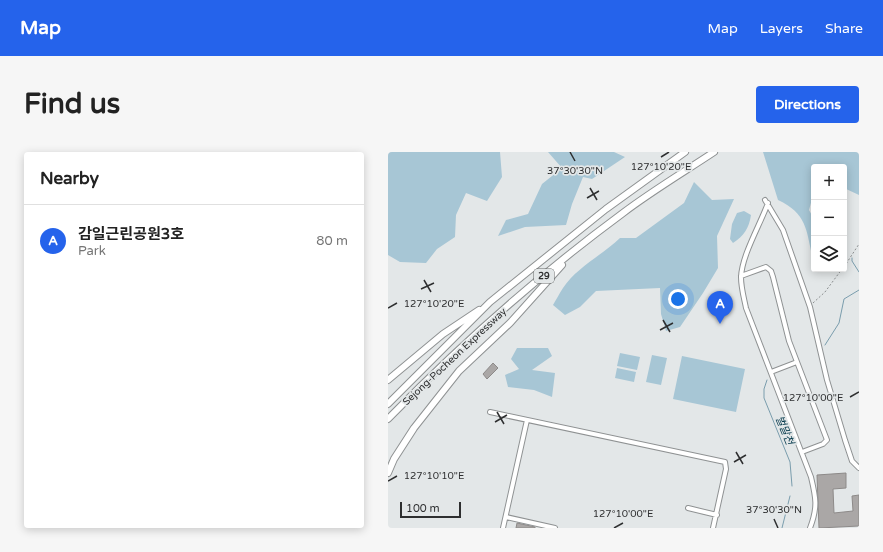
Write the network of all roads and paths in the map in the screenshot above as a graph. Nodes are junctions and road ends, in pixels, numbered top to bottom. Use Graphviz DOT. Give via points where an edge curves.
graph roads {
  1 [pos="685,152"];
  2 [pos="714,152"];
  3 [pos="859,244"];
  4 [pos="580,247"];
  5 [pos="847,262"];
  6 [pos="840,272"];
  7 [pos="741,276"];
  8 [pos="490,302"];
  9 [pos="810,307"];
  10 [pos="797,362"];
  11 [pos="771,372"];
  12 [pos="388,380"];
  13 [pos="388,404"];
  14 [pos="490,412"];
  15 [pos="388,419"];
  16 [pos="527,420"];
  17 [pos="802,452"];
  18 [pos="859,468"];
  19 [pos="388,473"];
  20 [pos="688,508"];
  21 [pos="717,515"];
  22 [pos="506,517"];
  23 [pos="503,528"];
  24 [pos="555,528"];
  25 [pos="713,528"];
  26 [pos="810,528"];
  1 -- 8 [label="highway, Sejong-Pocheon Expressway / 29" via="606,209"];
  2 -- 4 [label="highway, Sejong-Pocheon Expressway / 29" via="624,212"];
  3 -- 5 [label="path"];
  4 -- 15 [label="highway, Sejong-Pocheon Expressway / 29" via="474,334"];
  4 -- 19 [label="highway" via="510,323 459,372 414,428"];
  6 -- 9 [label="path"];
  7 -- 9 [label="street" via="744,260 766,201 783,230"];
  7 -- 10 [label="street" via="766,267 771,271"];
  7 -- 11 [label="street" via="746,308"];
  8 -- 12 [label="highway" via="443,334"];
  8 -- 13 [label="highway, Sejong-Pocheon Expressway / 29"];
  9 -- 18 [label="street" via="842,432 852,461"];
  10 -- 11 [label="street"];
  10 -- 17 [label="street" via="826,440 824,444"];
  11 -- 17 [label="street"];
  14 -- 16 [label="street"];
  16 -- 21 [label="street" via="725,462 726,469"];
  16 -- 22 [label="street"];
  17 -- 26 [label="street" via="812,476 816,496 816,513"];
  20 -- 21 [label="street"];
  21 -- 25 [label="street"];
  22 -- 23 [label="street"];
  22 -- 24 [label="street"];
}
